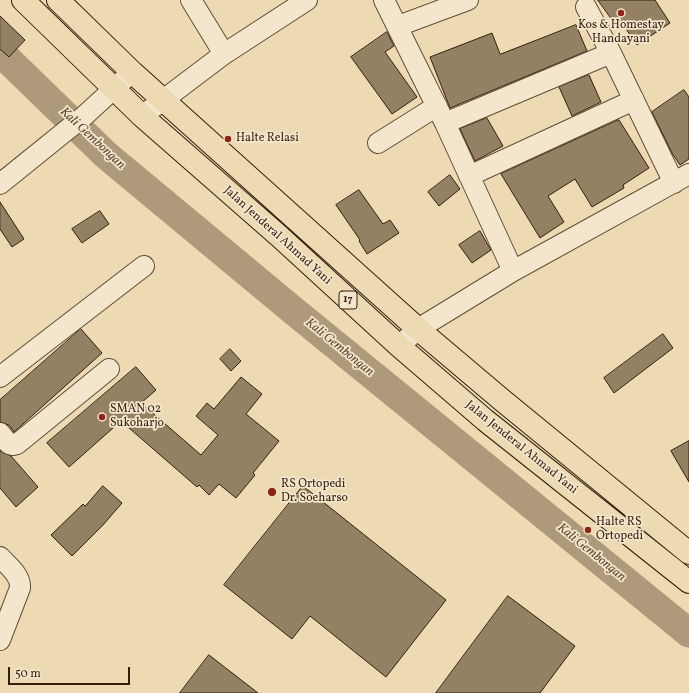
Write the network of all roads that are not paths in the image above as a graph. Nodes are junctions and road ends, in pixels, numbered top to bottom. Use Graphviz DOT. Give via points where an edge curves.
graph roads {
  1 [pos="23,0"];
  2 [pos="58,0"];
  3 [pos="191,0"];
  4 [pos="307,0"];
  5 [pos="384,0"];
  6 [pos="468,0"];
  7 [pos="586,7"];
  8 [pos="398,26"];
  9 [pos="611,53"];
  10 [pos="224,54"];
  11 [pos="132,72"];
  12 [pos="115,90"];
  13 [pos="162,99"];
  14 [pos="634,100"];
  15 [pos="441,115"];
  16 [pos="142,116"];
  17 [pos="378,143"];
  18 [pos="469,176"];
  19 [pos="682,179"];
  20 [pos="0,184"];
  21 [pos="144,266"];
  22 [pos="513,271"];
  23 [pos="418,329"];
  24 [pos="399,346"];
  25 [pos="109,368"];
  26 [pos="0,377"];
  27 [pos="0,433"];
  28 [pos="689,553"];
  29 [pos="0,557"];
  30 [pos="689,582"];
  31 [pos="0,640"];
  1 -- 12 [label="highway, Jalan Jenderal Ahmad Yani / 17"];
  2 -- 11 [label="highway, Jalan Jenderal Ahmad Yani / 17"];
  3 -- 10 [label="street"];
  4 -- 10 [label="street"];
  5 -- 8 [label="street"];
  6 -- 8 [label="street"];
  7 -- 9 [label="street"];
  8 -- 15 [label="street"];
  9 -- 14 [label="street"];
  9 -- 15 [label="street"];
  10 -- 13 [label="street"];
  11 -- 12 [label="street"];
  11 -- 13 [label="highway, Jalan Jenderal Ahmad Yani / 17"];
  12 -- 16 [label="highway, Jalan Jenderal Ahmad Yani / 17"];
  12 -- 20 [label="street"];
  13 -- 16 [label="street"];
  13 -- 23 [label="highway, Jalan Jenderal Ahmad Yani / 17"];
  14 -- 18 [label="street"];
  14 -- 19 [label="street"];
  15 -- 17 [label="street"];
  15 -- 18 [label="street"];
  16 -- 24 [label="highway, Jalan Jenderal Ahmad Yani / 17"];
  18 -- 22 [label="street"];
  19 -- 22 [label="street"];
  21 -- 26 [label="street"];
  22 -- 23 [label="street"];
  23 -- 24 [label="street"];
  23 -- 28 [label="highway, Jalan Jenderal Ahmad Yani / 17"];
  24 -- 30 [label="highway, Jalan Jenderal Ahmad Yani / 17" via="485,420"];
  25 -- 27 [label="street" via="17,444 9,444"];
  29 -- 31 [label="street" via="21,582"];
}
